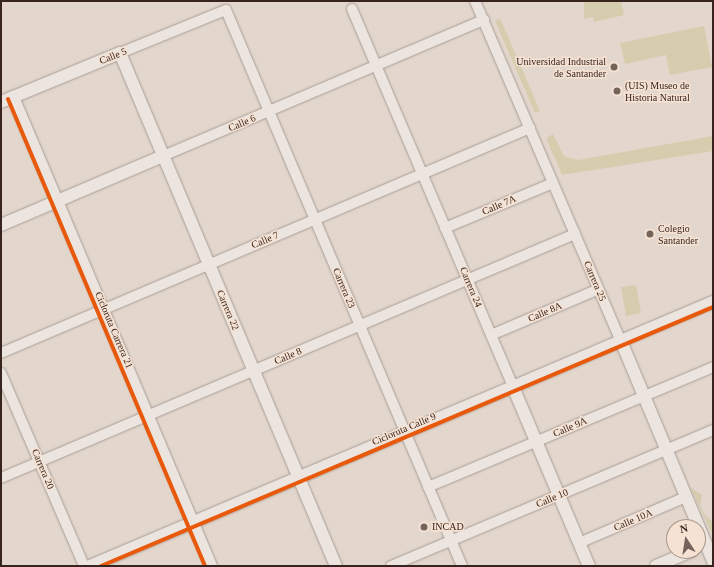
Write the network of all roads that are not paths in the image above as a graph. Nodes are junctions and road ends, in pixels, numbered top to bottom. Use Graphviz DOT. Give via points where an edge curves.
graph roads {
  1 [pos="476,1"];
  2 [pos="352,9"];
  3 [pos="226,10"];
  4 [pos="484,20"];
  5 [pos="120,53"];
  6 [pos="376,66"];
  7 [pos="13,97"];
  8 [pos="1,102"];
  9 [pos="269,112"];
  10 [pos="530,128"];
  11 [pos="163,156"];
  12 [pos="422,174"];
  13 [pos="553,183"];
  14 [pos="57,202"];
  15 [pos="315,220"];
  16 [pos="1,225"];
  17 [pos="445,228"];
  18 [pos="575,234"];
  19 [pos="209,264"];
  20 [pos="467,280"];
  21 [pos="599,289"];
  22 [pos="713,302"];
  23 [pos="103,310"];
  24 [pos="360,326"];
  25 [pos="491,335"];
  26 [pos="621,341"];
  27 [pos="1,353"];
  28 [pos="713,367"];
  29 [pos="254,371"];
  30 [pos="1,373"];
  31 [pos="513,387"];
  32 [pos="644,396"];
  33 [pos="148,416"];
  34 [pos="713,430"];
  35 [pos="405,433"];
  36 [pos="536,441"];
  37 [pos="666,449"];
  38 [pos="40,461"];
  39 [pos="1,478"];
  40 [pos="298,478"];
  41 [pos="428,487"];
  42 [pos="559,495"];
  43 [pos="686,497"];
  44 [pos="695,519"];
  45 [pos="192,522"];
  46 [pos="451,540"];
  47 [pos="579,543"];
  48 [pos="706,545"];
  49 [pos="673,559"];
  50 [pos="713,561"];
  51 [pos="84,566"];
  52 [pos="90,566"];
  53 [pos="211,566"];
  54 [pos="336,566"];
  55 [pos="390,566"];
  56 [pos="462,566"];
  57 [pos="589,566"];
  58 [pos="656,566"];
  1 -- 4 [label="street, Carrera 25"];
  2 -- 6 [label="street, Carrera 24"];
  3 -- 5 [label="street, Calle 5"];
  3 -- 9 [label="street, Carrera 23"];
  4 -- 6 [label="street, Calle 6"];
  4 -- 10 [label="street, Carrera 25"];
  5 -- 7 [label="street, Calle 5"];
  5 -- 11 [label="street, Carrera 22"];
  6 -- 9 [label="street, Calle 6"];
  6 -- 12 [label="street, Carrera 24"];
  7 -- 8 [label="street, Calle 5"];
  7 -- 14 [label="street"];
  9 -- 11 [label="street, Calle 6"];
  9 -- 15 [label="street, Carrera 23"];
  10 -- 12 [label="street, Calle 7"];
  10 -- 13 [label="street, Carrera 25"];
  11 -- 14 [label="street, Calle 6"];
  11 -- 19 [label="street, Carrera 22"];
  12 -- 15 [label="street, Calle 7"];
  12 -- 17 [label="street, Carrera 24"];
  13 -- 17 [label="street, Calle 7A"];
  13 -- 18 [label="street, Carrera 25"];
  14 -- 16 [label="street, Calle 6"];
  14 -- 23 [label="street"];
  15 -- 19 [label="street, Calle 7"];
  15 -- 24 [label="street, Carrera 23"];
  17 -- 20 [label="street, Carrera 24"];
  18 -- 20 [label="street, Calle 8"];
  18 -- 21 [label="street, Carrera 25"];
  19 -- 23 [label="street, Calle 7"];
  19 -- 29 [label="street, Carrera 22"];
  20 -- 24 [label="street, Calle 8"];
  20 -- 25 [label="street, Carrera 24"];
  21 -- 25 [label="street, Calle 8A"];
  21 -- 26 [label="street, Carrera 25"];
  22 -- 26 [label="street"];
  23 -- 27 [label="street, Calle 7"];
  23 -- 33 [label="street"];
  24 -- 29 [label="street, Calle 8"];
  24 -- 35 [label="street, Carrera 23"];
  25 -- 31 [label="street, Carrera 24"];
  26 -- 31 [label="street"];
  26 -- 32 [label="street, Carrera 25"];
  28 -- 32 [label="street, Calle 9A"];
  29 -- 33 [label="street, Calle 8"];
  29 -- 40 [label="street, Carrera 22"];
  30 -- 38 [label="street, Carrera 20"];
  31 -- 35 [label="street"];
  31 -- 36 [label="street, Carrera 24"];
  32 -- 36 [label="street, Calle 9A"];
  32 -- 37 [label="street, Carrera 25"];
  33 -- 38 [label="street, Calle 8"];
  33 -- 45 [label="street"];
  34 -- 37 [label="street, Calle 10"];
  35 -- 40 [label="street"];
  35 -- 41 [label="street, Carrera 23"];
  36 -- 41 [label="street, Calle 9A"];
  36 -- 42 [label="street, Carrera 24"];
  37 -- 42 [label="street, Calle 10"];
  37 -- 43 [label="street, Carrera 25"];
  38 -- 39 [label="street, Calle 8"];
  38 -- 51 [label="street, Carrera 20"];
  40 -- 45 [label="street"];
  40 -- 54 [label="street, Carrera 22"];
  41 -- 46 [label="street, Carrera 23"];
  42 -- 46 [label="street, Calle 10"];
  42 -- 47 [label="street, Carrera 24"];
  43 -- 44 [label="street, Carrera 25"];
  43 -- 47 [label="street, Calle 10A"];
  45 -- 52 [label="street"];
  45 -- 53 [label="street"];
  46 -- 55 [label="street, Calle 10"];
  46 -- 56 [label="street, Carrera 23"];
  47 -- 57 [label="street, Carrera 24"];
  48 -- 50 [label="street, Carrera 25"];
  49 -- 58 [label="street"];
}
